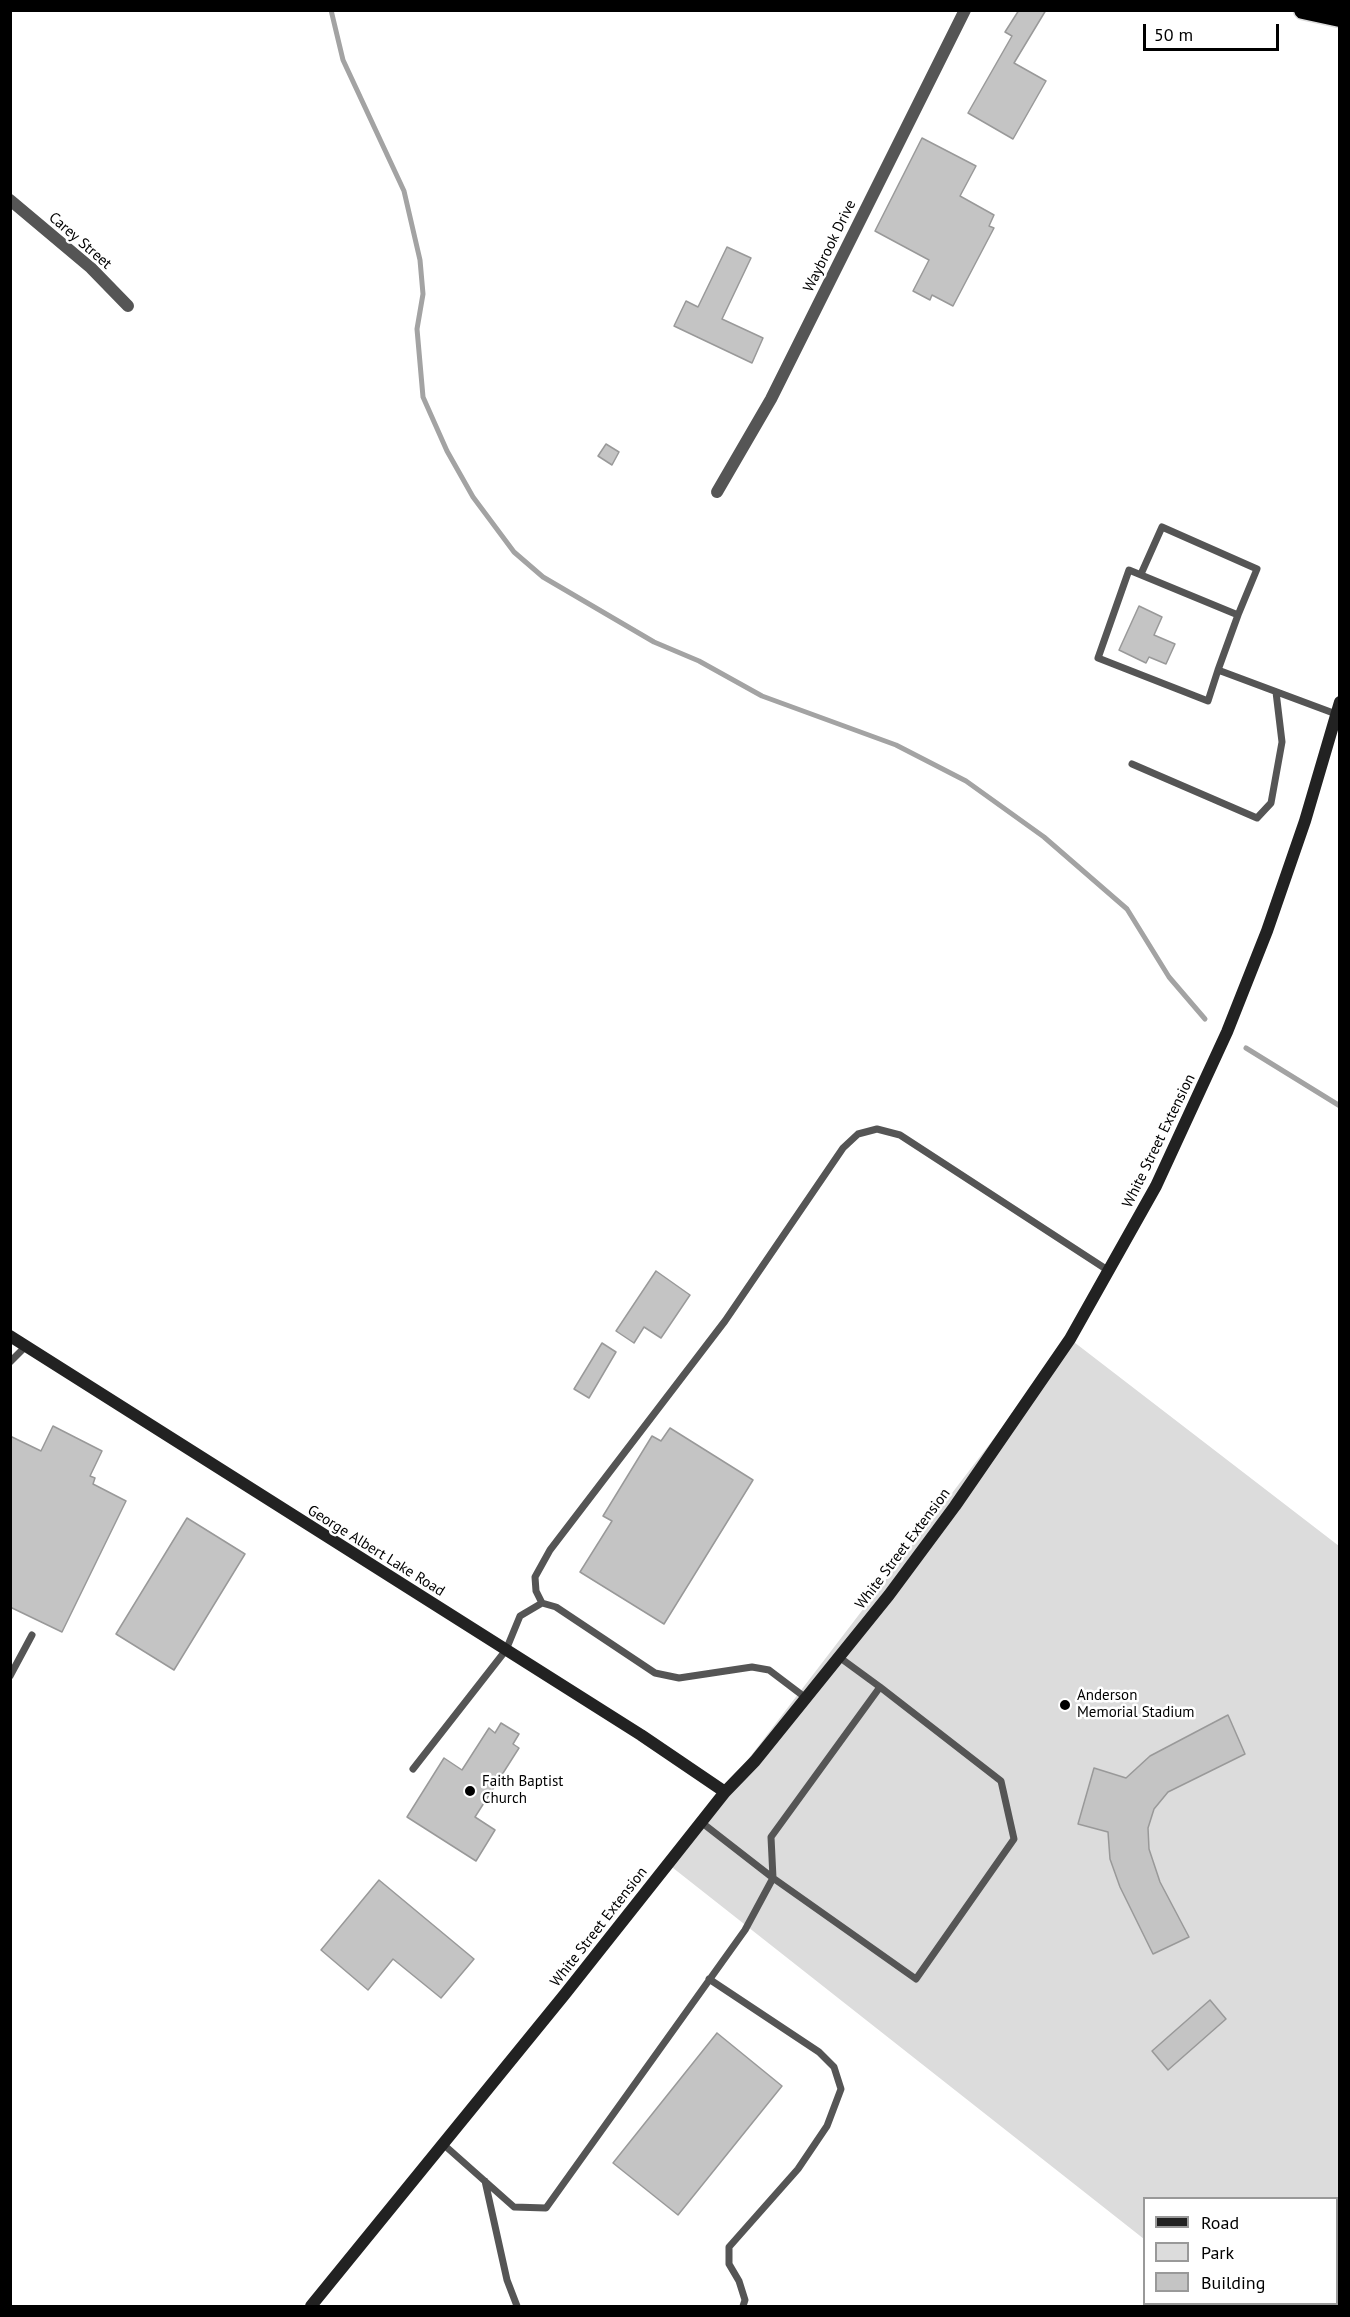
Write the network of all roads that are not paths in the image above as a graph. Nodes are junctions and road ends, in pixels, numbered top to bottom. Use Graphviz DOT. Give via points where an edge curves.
graph roads {
  1 [pos="965,10"];
  2 [pos="1303,10"];
  3 [pos="1340,18"];
  4 [pos="10,200"];
  5 [pos="128,306"];
  6 [pos="717,492"];
  7 [pos="1141,574"];
  8 [pos="1238,615"];
  9 [pos="1218,670"];
  10 [pos="1276,692"];
  11 [pos="1338,708"];
  12 [pos="1132,764"];
  13 [pos="1109,1271"];
  14 [pos="10,1336"];
  15 [pos="26,1346"];
  16 [pos="10,1362"];
  17 [pos="542,1602"];
  18 [pos="32,1635"];
  19 [pos="506,1650"];
  20 [pos="839,1657"];
  21 [pos="10,1676"];
  22 [pos="880,1687"];
  23 [pos="806,1698"];
  24 [pos="413,1769"];
  25 [pos="724,1792"];
  26 [pos="701,1822"];
  27 [pos="772,1878"];
  28 [pos="709,1979"];
  29 [pos="443,2144"];
  30 [pos="484,2180"];
  31 [pos="311,2307"];
  32 [pos="517,2307"];
  33 [pos="743,2307"];
  1 -- 6 [label="street, Waybrook Drive" via="771,399"];
  2 -- 3 [label="highway"];
  4 -- 5 [label="street, Carey Street" via="91,268"];
  7 -- 8 [label="lane"];
  7 -- 8 [label="lane" via="1162,526 1257,568"];
  7 -- 9 [label="lane" via="1129,570 1098,658 1208,701"];
  8 -- 9 [label="lane"];
  9 -- 10 [label="lane"];
  10 -- 11 [label="lane"];
  10 -- 12 [label="lane" via="1282,742 1271,803 1257,818"];
  11 -- 13 [label="street, White Street Extension" via="1267,931 1227,1032 1156,1186"];
  13 -- 17 [label="lane" via="900,1135 877,1129 858,1134 843,1148 725,1321 550,1550 535,1576"];
  13 -- 20 [label="street, White Street Extension" via="1070,1339 988,1460"];
  14 -- 15 [label="street, George Albert Lake Road"];
  15 -- 16 [label="lane"];
  15 -- 19 [label="street, George Albert Lake Road"];
  17 -- 19 [label="lane" via="520,1616"];
  17 -- 23 [label="lane" via="556,1607 655,1673 679,1678 752,1667 769,1670"];
  18 -- 21 [label="lane"];
  19 -- 24 [label="lane"];
  19 -- 25 [label="street, George Albert Lake Road"];
  20 -- 22 [label="lane"];
  20 -- 23 [label="street, White Street Extension"];
  22 -- 27 [label="lane" via="771,1837"];
  22 -- 27 [label="lane" via="1001,1781 1014,1839 916,1979"];
  23 -- 25 [label="street, White Street Extension"];
  25 -- 26 [label="street, White Street Extension"];
  26 -- 27 [label="lane"];
  26 -- 29 [label="street, White Street Extension"];
  27 -- 28 [label="lane" via="745,1930"];
  28 -- 30 [label="lane" via="546,2208 514,2207"];
  28 -- 33 [label="lane" via="819,2052 834,2067 841,2089 827,2126 798,2169 729,2247 729,2264 739,2281 745,2300"];
  29 -- 30 [label="lane"];
  29 -- 31 [label="street, White Street Extension"];
  30 -- 32 [label="lane"];
}
